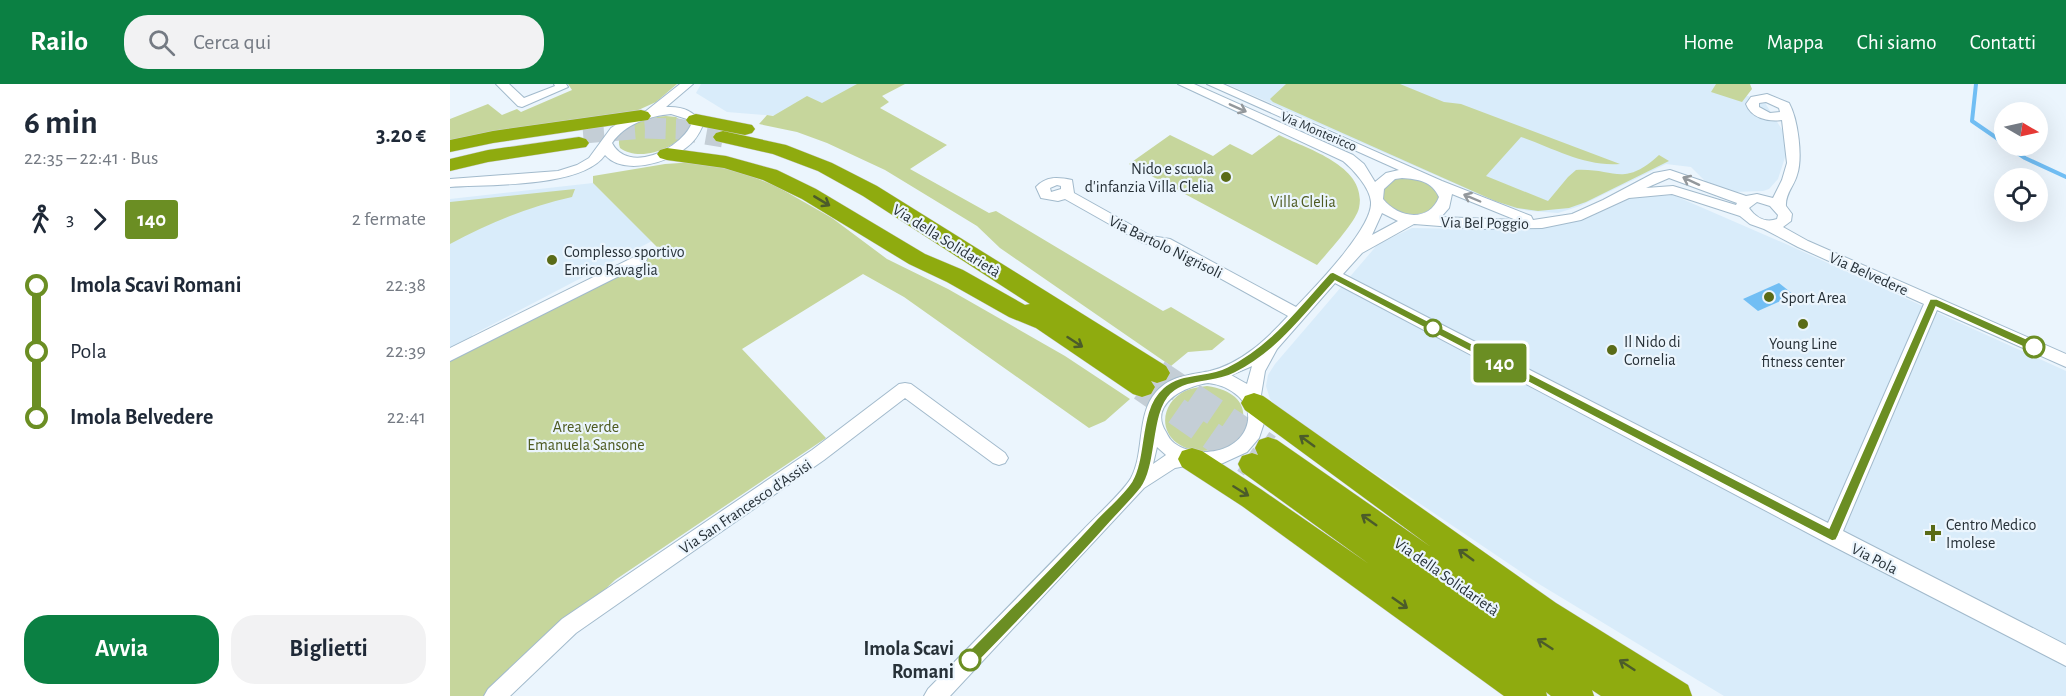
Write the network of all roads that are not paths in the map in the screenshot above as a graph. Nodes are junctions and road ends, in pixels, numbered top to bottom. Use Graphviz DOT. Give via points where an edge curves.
graph roads {
  1 [pos="502,84"];
  2 [pos="546,84"];
  3 [pos="560,84"];
  4 [pos="1184,84"];
  5 [pos="1213,84"];
  6 [pos="687,85"];
  7 [pos="1767,94"];
  8 [pos="515,96"];
  9 [pos="646,114"];
  10 [pos="1786,114"];
  11 [pos="690,116"];
  12 [pos="1765,116"];
  13 [pos="1789,128"];
  14 [pos="606,144"];
  15 [pos="450,146"];
  16 [pos="667,154"];
  17 [pos="450,156"];
  18 [pos="628,161"];
  19 [pos="450,165"];
  20 [pos="1663,174"];
  21 [pos="1432,180"];
  22 [pos="450,183"];
  23 [pos="450,189"];
  24 [pos="1673,190"];
  25 [pos="1782,191"];
  26 [pos="1066,194"];
  27 [pos="1622,195"];
  28 [pos="1376,199"];
  29 [pos="1765,199"];
  30 [pos="1745,206"];
  31 [pos="1779,206"];
  32 [pos="1417,219"];
  33 [pos="1784,220"];
  34 [pos="1547,222"];
  35 [pos="1768,225"];
  36 [pos="1803,244"];
  37 [pos="1356,250"];
  38 [pos="640,259"];
  39 [pos="1333,275"];
  40 [pos="1011,280"];
  41 [pos="1934,302"];
  42 [pos="1298,315"];
  43 [pos="1045,323"];
  44 [pos="1271,345"];
  45 [pos="450,355"];
  46 [pos="2066,361"];
  47 [pos="1212,377"];
  48 [pos="1253,401"];
  49 [pos="1153,426"];
  50 [pos="999,458"];
  51 [pos="1190,459"];
  52 [pos="1138,483"];
  53 [pos="1832,536"];
  54 [pos="2066,656"];
  55 [pos="495,696"];
  56 [pos="934,696"];
  57 [pos="1531,696"];
  58 [pos="1578,696"];
  59 [pos="1632,696"];
  60 [pos="1676,696"];
  1 -- 8 [label="street"];
  2 -- 8 [label="street"];
  3 -- 8 [label="street" via="562,87 522,103"];
  4 -- 28 [label="street, Via Montericco, one-way" via="1348,158 1359,167"];
  5 -- 21 [label="street, Via Montericco"];
  6 -- 9 [label="street"];
  6 -- 11 [label="street" via="681,101"];
  7 -- 10 [label="street" via="1787,109"];
  7 -- 12 [label="street" via="1753,102 1753,107"];
  9 -- 11 [label="street" via="675,111"];
  9 -- 14 [label="street" via="614,131"];
  9 -- 15 [label="highway"];
  10 -- 12 [label="street"];
  10 -- 13 [label="street"];
  11 -- 16 [label="street" via="697,125 693,137"];
  11 -- 40 [label="highway" via="768,132 850,162 957,227"];
  12 -- 13 [label="street"];
  13 -- 25 [label="street" via="1796,158"];
  14 -- 18 [label="street" via="611,156"];
  14 -- 22 [label="street" via="589,164 558,175"];
  16 -- 18 [label="street"];
  16 -- 43 [label="highway, one-way" via="726,162 770,175 917,259"];
  17 -- 19 [label="highway" via="552,136 581,138"];
  18 -- 23 [label="street" via="557,181"];
  20 -- 24 [label="street" via="1660,182"];
  20 -- 27 [label="street, Via Bel Poggio"];
  30 -- 20 [label="street, Via Bel Poggio, one-way" via="1677,175"];
  21 -- 28 [label="street" via="1414,174 1391,176 1377,187"];
  21 -- 32 [label="street" via="1444,190 1445,204 1441,211"];
  34 -- 21 [label="street, Via Bel Poggio, one-way" via="1515,216"];
  24 -- 27 [label="street, Via Bel Poggio"];
  24 -- 30 [label="street, Via Bel Poggio"];
  25 -- 29 [label="street, Via Bel Poggio"];
  25 -- 31 [label="street"];
  26 -- 42 [label="street, Via Bartolo Nigrisoli" via="1148,240 1165,242"];
  27 -- 34 [label="street, Via Bel Poggio" via="1574,218"];
  28 -- 32 [label="street" via="1391,214"];
  28 -- 37 [label="street" via="1371,224"];
  29 -- 30 [label="street, Via Bel Poggio"];
  29 -- 31 [label="street"];
  30 -- 35 [label="street, Via Bel Poggio" via="1753,221"];
  31 -- 33 [label="street" via="1785,213"];
  32 -- 34 [label="street, Via Bel Poggio" via="1493,224"];
  32 -- 37 [label="street"];
  33 -- 35 [label="street"];
  33 -- 36 [label="street, Via Belvedere" via="1786,228"];
  35 -- 36 [label="street, Via Belvedere"];
  36 -- 41 [label="street, Via Belvedere"];
  37 -- 39 [label="street"];
  38 -- 45 [label="street"];
  39 -- 42 [label="street"];
  39 -- 53 [label="street, Via Pola"];
  43 -- 40 [label="highway, Via della Solidarietà, one-way" via="1150,380"];
  40 -- 43 [label="highway, Via della Solidarietà" via="825,167 778,149 717,142 813,178 859,203"];
  41 -- 46 [label="street, Via Belvedere"];
  41 -- 53 [label="street"];
  42 -- 44 [label="street"];
  44 -- 47 [label="street"];
  44 -- 48 [label="street" via="1257,371"];
  47 -- 48 [label="street" via="1236,384"];
  47 -- 49 [label="street" via="1189,380 1168,390 1153,413"];
  48 -- 51 [label="street" via="1256,425 1244,445 1220,458"];
  60 -- 48 [label="highway, one-way" via="1545,613"];
  49 -- 51 [label="street" via="1164,446"];
  49 -- 52 [label="street"];
  50 -- 55 [label="street, Via San Francesco d'Assisi" via="905,389 818,455 569,626"];
  51 -- 52 [label="street" via="1171,461"];
  51 -- 57 [label="highway, one-way" via="1252,498"];
  52 -- 56 [label="street"];
  53 -- 54 [label="street, Via Pola"];
  59 -- 58 [label="highway, Via della Solidarietà, one-way" via="1545,645 1260,456"];
}
